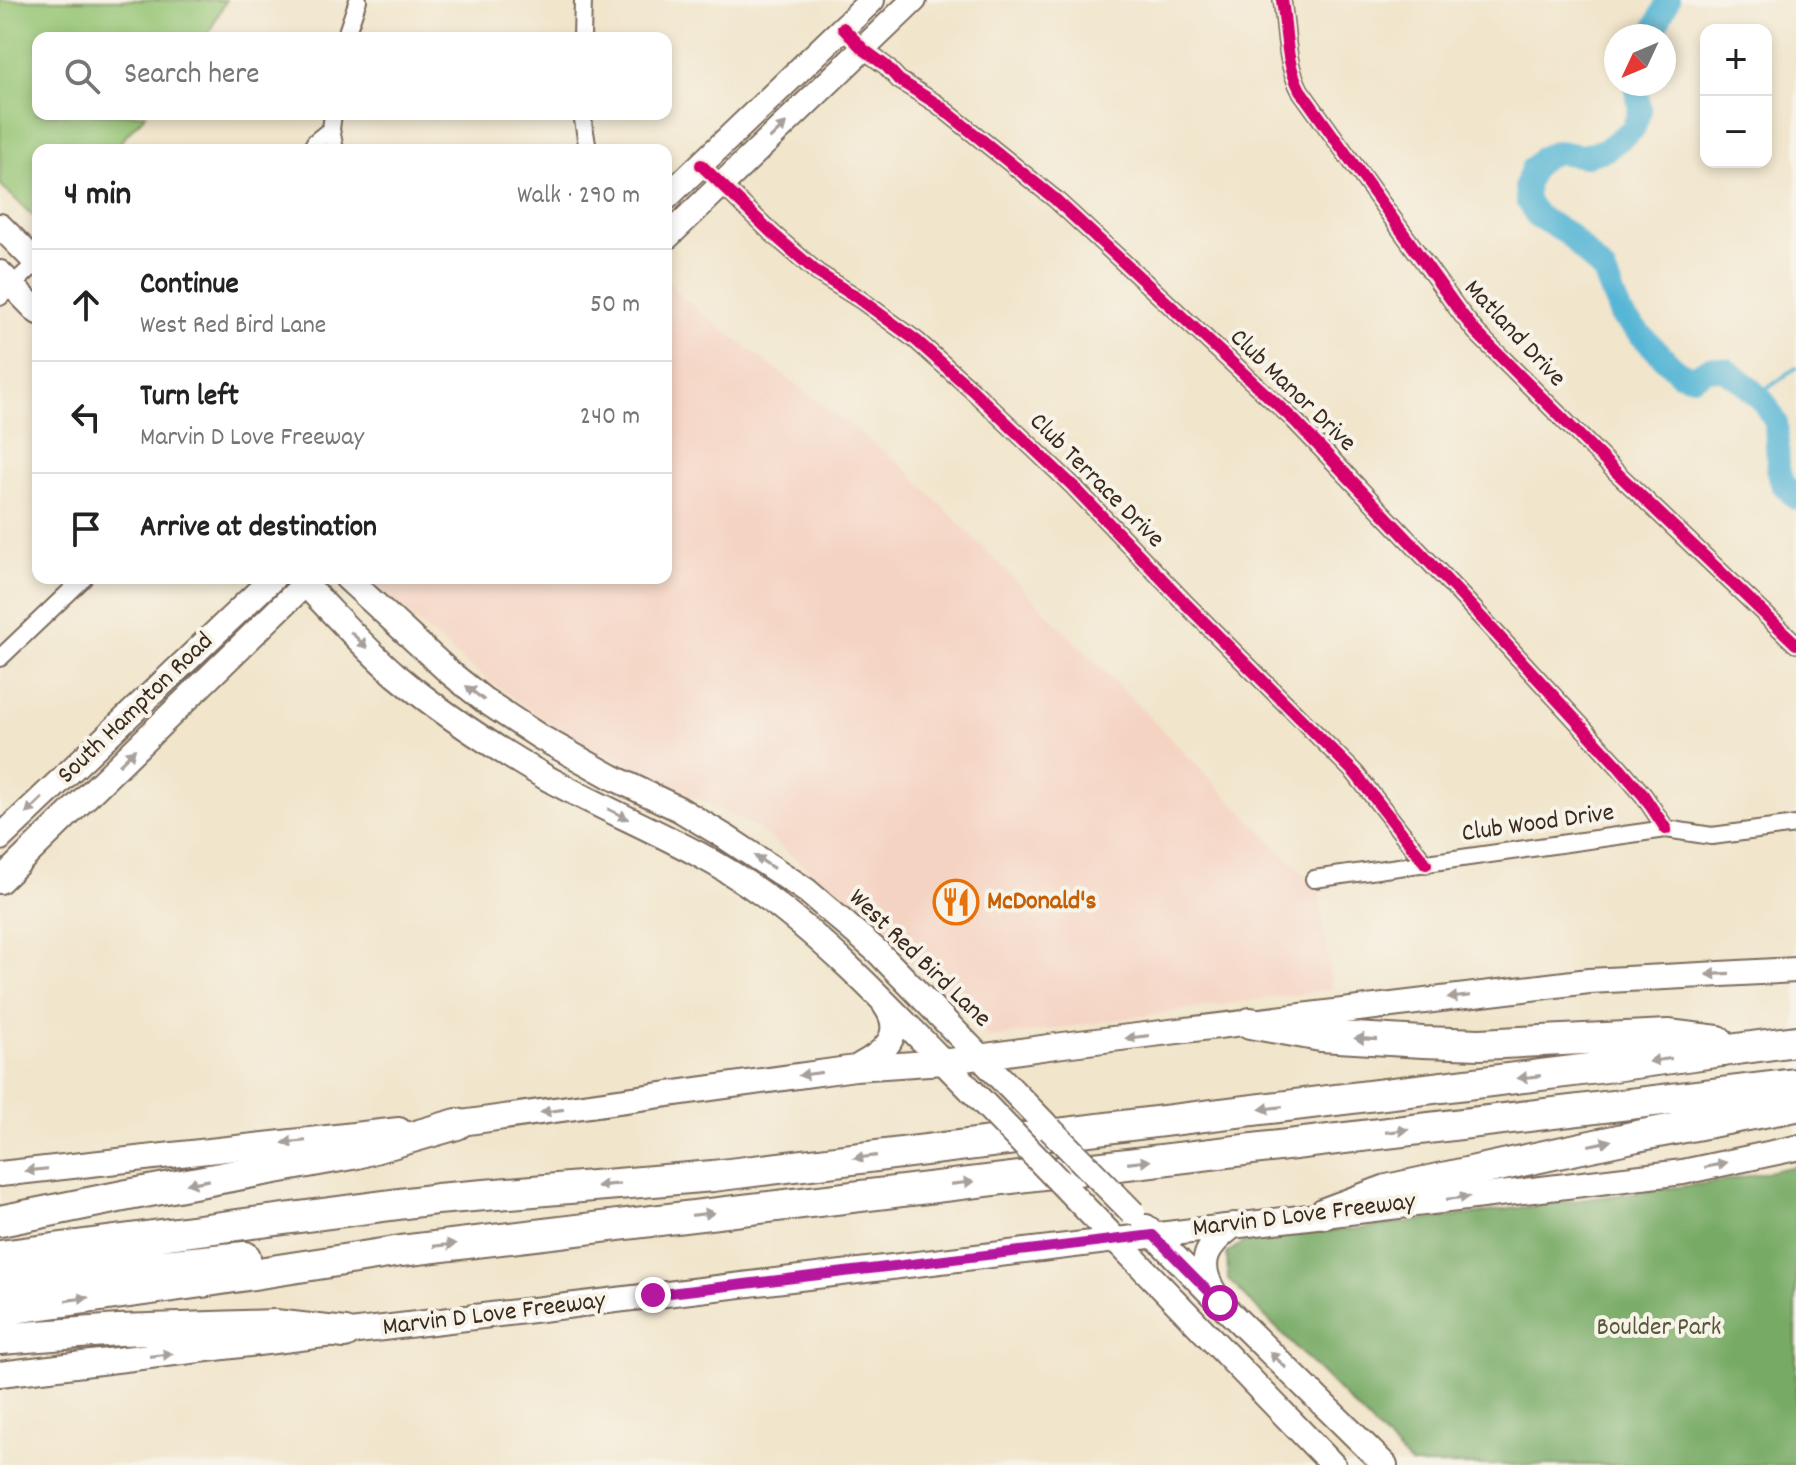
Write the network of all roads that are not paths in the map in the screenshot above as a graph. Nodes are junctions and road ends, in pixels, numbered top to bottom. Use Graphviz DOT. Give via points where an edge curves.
graph roads {
  1 [pos="358,0"];
  2 [pos="583,0"];
  3 [pos="872,0"];
  4 [pos="914,0"];
  5 [pos="1282,0"];
  6 [pos="843,28"];
  7 [pos="347,32"];
  8 [pos="582,32"];
  9 [pos="863,49"];
  10 [pos="583,120"];
  11 [pos="332,122"];
  12 [pos="314,144"];
  13 [pos="334,144"];
  14 [pos="587,144"];
  15 [pos="701,165"];
  16 [pos="722,185"];
  17 [pos="672,192"];
  18 [pos="0,226"];
  19 [pos="672,232"];
  20 [pos="32,258"];
  21 [pos="32,266"];
  22 [pos="4,285"];
  23 [pos="32,307"];
  24 [pos="78,584"];
  25 [pos="267,584"];
  26 [pos="301,584"];
  27 [pos="308,584"];
  28 [pos="354,584"];
  29 [pos="1796,644"];
  30 [pos="0,658"];
  31 [pos="565,751"];
  32 [pos="549,779"];
  33 [pos="1796,825"];
  34 [pos="1666,829"];
  35 [pos="0,838"];
  36 [pos="1426,864"];
  37 [pos="4,870"];
  38 [pos="1314,879"];
  39 [pos="828,908"];
  40 [pos="808,932"];
  41 [pos="1796,970"];
  42 [pos="879,996"];
  43 [pos="1250,1023"];
  44 [pos="1796,1041"];
  45 [pos="1765,1045"];
  46 [pos="979,1057"];
  47 [pos="943,1062"];
  48 [pos="855,1068"];
  49 [pos="1796,1084"];
  50 [pos="1796,1106"];
  51 [pos="457,1124"];
  52 [pos="1796,1148"];
  53 [pos="0,1174"];
  54 [pos="437,1199"];
  55 [pos="1325,1213"];
  56 [pos="0,1221"];
  57 [pos="1235,1225"];
  58 [pos="1153,1235"];
  59 [pos="1116,1240"];
  60 [pos="401,1251"];
  61 [pos="0,1256"];
  62 [pos="0,1272"];
  63 [pos="0,1281"];
  64 [pos="1220,1303"];
  65 [pos="0,1310"];
  66 [pos="345,1333"];
  67 [pos="0,1339"];
  68 [pos="0,1374"];
  69 [pos="1333,1465"];
  70 [pos="1385,1465"];
  1 -- 7 [label="street"];
  2 -- 8 [label="street"];
  3 -- 6 [label="main road"];
  4 -- 9 [label="main road"];
  5 -- 29 [label="street, Matland Drive" via="1290,65 1300,90 1460,312 1613,469"];
  6 -- 9 [label="street, Club Manor Drive"];
  6 -- 15 [label="main road"];
  16 -- 9 [label="main road, one-way"];
  9 -- 34 [label="street, Club Manor Drive" via="1055,199 1295,421 1620,768"];
  10 -- 14 [label="street"];
  11 -- 12 [label="street"];
  11 -- 13 [label="street"];
  15 -- 16 [label="street, Club Terrace Drive"];
  15 -- 17 [label="main road"];
  16 -- 19 [label="main road"];
  16 -- 36 [label="street, Club Terrace Drive" via="818,273 917,341 1039,454 1355,773"];
  18 -- 20 [label="main road"];
  21 -- 22 [label="street"];
  22 -- 23 [label="main road"];
  24 -- 30 [label="street"];
  25 -- 35 [label="main road, South Hampton Road, one-way"];
  37 -- 26 [label="main road, South Hampton Road, one-way"];
  27 -- 32 [label="main road, one-way" via="395,675 467,729"];
  31 -- 28 [label="main road, West Red Bird Lane, one-way" via="484,700"];
  31 -- 32 [label="main road"];
  39 -- 31 [label="main road, West Red Bird Lane, one-way" via="679,809"];
  32 -- 40 [label="main road, one-way" via="733,875"];
  33 -- 34 [label="street, Club Wood Drive" via="1712,836"];
  34 -- 36 [label="street, Club Wood Drive"];
  36 -- 38 [label="street, Club Wood Drive"];
  39 -- 40 [label="main road"];
  39 -- 46 [label="main road, West Red Bird Lane"];
  40 -- 42 [label="main road"];
  41 -- 43 [label="main road, one-way" via="1589,981"];
  42 -- 47 [label="main road"];
  42 -- 48 [label="main road" via="892,1015 890,1042"];
  45 -- 43 [label="highway, one-way" via="1668,1035 1423,1042 1321,1036"];
  43 -- 46 [label="main road, one-way"];
  44 -- 45 [label="highway"];
  45 -- 54 [label="highway, one-way" via="713,1176"];
  46 -- 47 [label="main road"];
  46 -- 58 [label="main road, West Red Bird Lane, bridge"];
  47 -- 48 [label="main road"];
  47 -- 59 [label="main road, bridge"];
  48 -- 51 [label="main road, one-way"];
  60 -- 49 [label="highway, one-way"];
  55 -- 50 [label="highway, one-way" via="1387,1190"];
  51 -- 53 [label="main road, one-way"];
  51 -- 56 [label="highway, one-way" via="357,1153"];
  55 -- 52 [label="main road, Marvin D Love Freeway, one-way" via="1683,1172"];
  54 -- 61 [label="highway"];
  54 -- 62 [label="highway" via="401,1216"];
  55 -- 57 [label="main road, Marvin D Love Freeway"];
  57 -- 58 [label="main road, Marvin D Love Freeway"];
  57 -- 64 [label="main road" via="1206,1253 1205,1272"];
  58 -- 59 [label="main road, Marvin D Love Freeway"];
  58 -- 64 [label="main road, West Red Bird Lane"];
  59 -- 66 [label="main road, Marvin D Love Freeway"];
  59 -- 69 [label="main road"];
  60 -- 63 [label="highway" via="241,1257"];
  65 -- 60 [label="highway, one-way"];
  70 -- 64 [label="main road, West Red Bird Lane, one-way"];
  66 -- 67 [label="highway" via="275,1325"];
  68 -- 66 [label="main road, Marvin D Love Freeway, one-way"];
}
